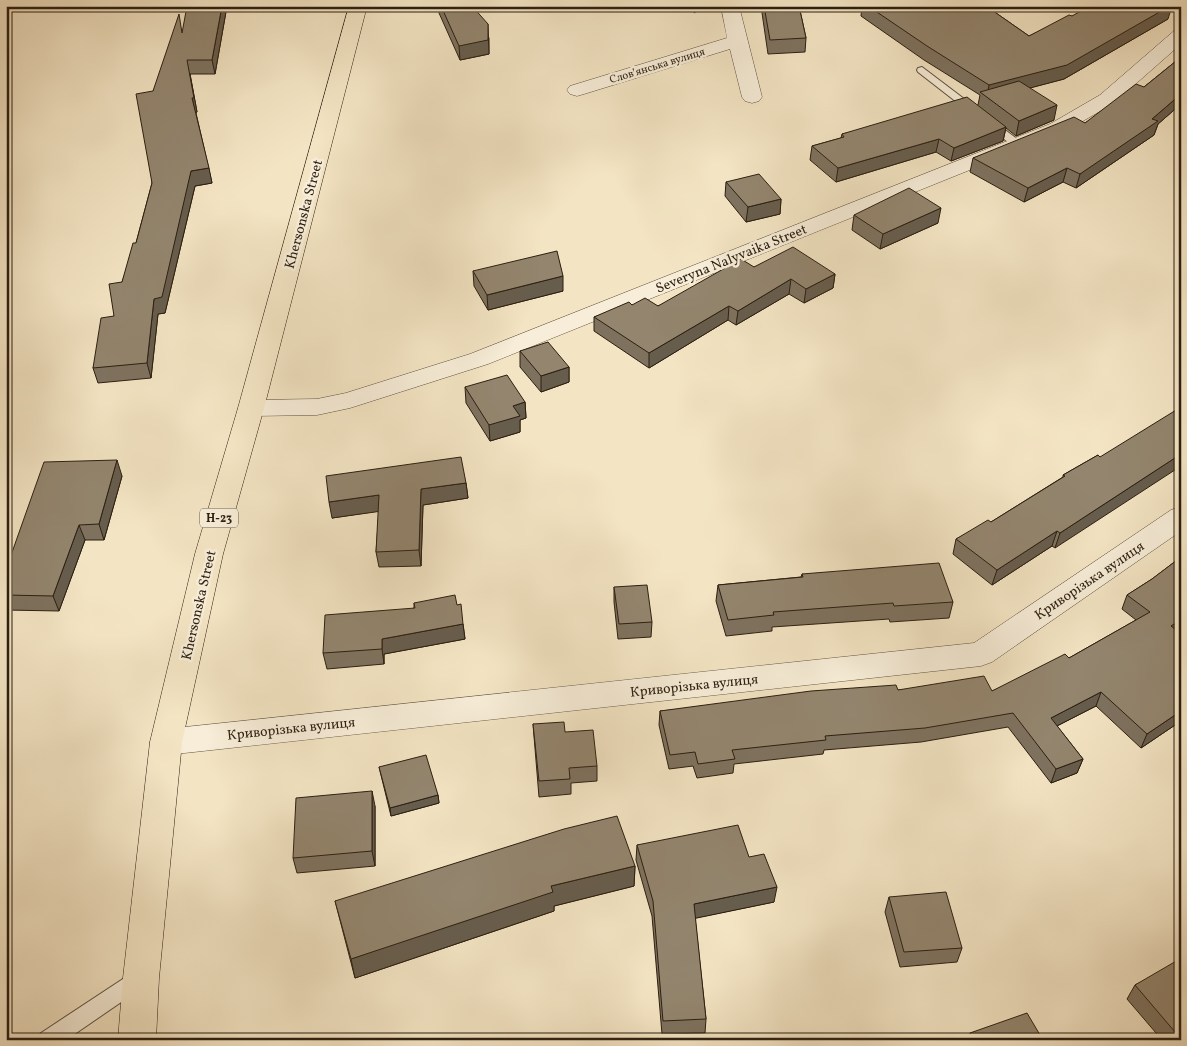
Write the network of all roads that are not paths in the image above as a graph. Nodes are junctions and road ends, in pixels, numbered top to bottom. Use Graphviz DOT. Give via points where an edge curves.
graph roads {
  1 [pos="358,6"];
  2 [pos="730,6"];
  3 [pos="1181,34"];
  4 [pos="737,41"];
  5 [pos="922,70"];
  6 [pos="577,90"];
  7 [pos="752,97"];
  8 [pos="1017,144"];
  9 [pos="251,408"];
  10 [pos="1181,518"];
  11 [pos="166,742"];
  12 [pos="141,978"];
  13 [pos="48,1040"];
  14 [pos="137,1040"];
  1 -- 9 [label="main road, Khersonska Street / Н-23"];
  2 -- 4 [label="street"];
  3 -- 8 [label="street, Severyna Nalyvaika Street" via="1107,99 1057,128"];
  4 -- 6 [label="street, Словʼянська вулиця"];
  4 -- 7 [label="street"];
  5 -- 8 [label="lane"];
  8 -- 9 [label="street, Severyna Nalyvaika Street" via="479,359 342,402 317,407"];
  9 -- 11 [label="main road, Khersonska Street / Н-23" via="209,554"];
  10 -- 11 [label="street, Криворізька вулиця" via="981,654"];
  11 -- 12 [label="main road, Khersonska Street / Н-23"];
  12 -- 13 [label="lane"];
  12 -- 14 [label="main road, Khersonska Street / Н-23"];
}
